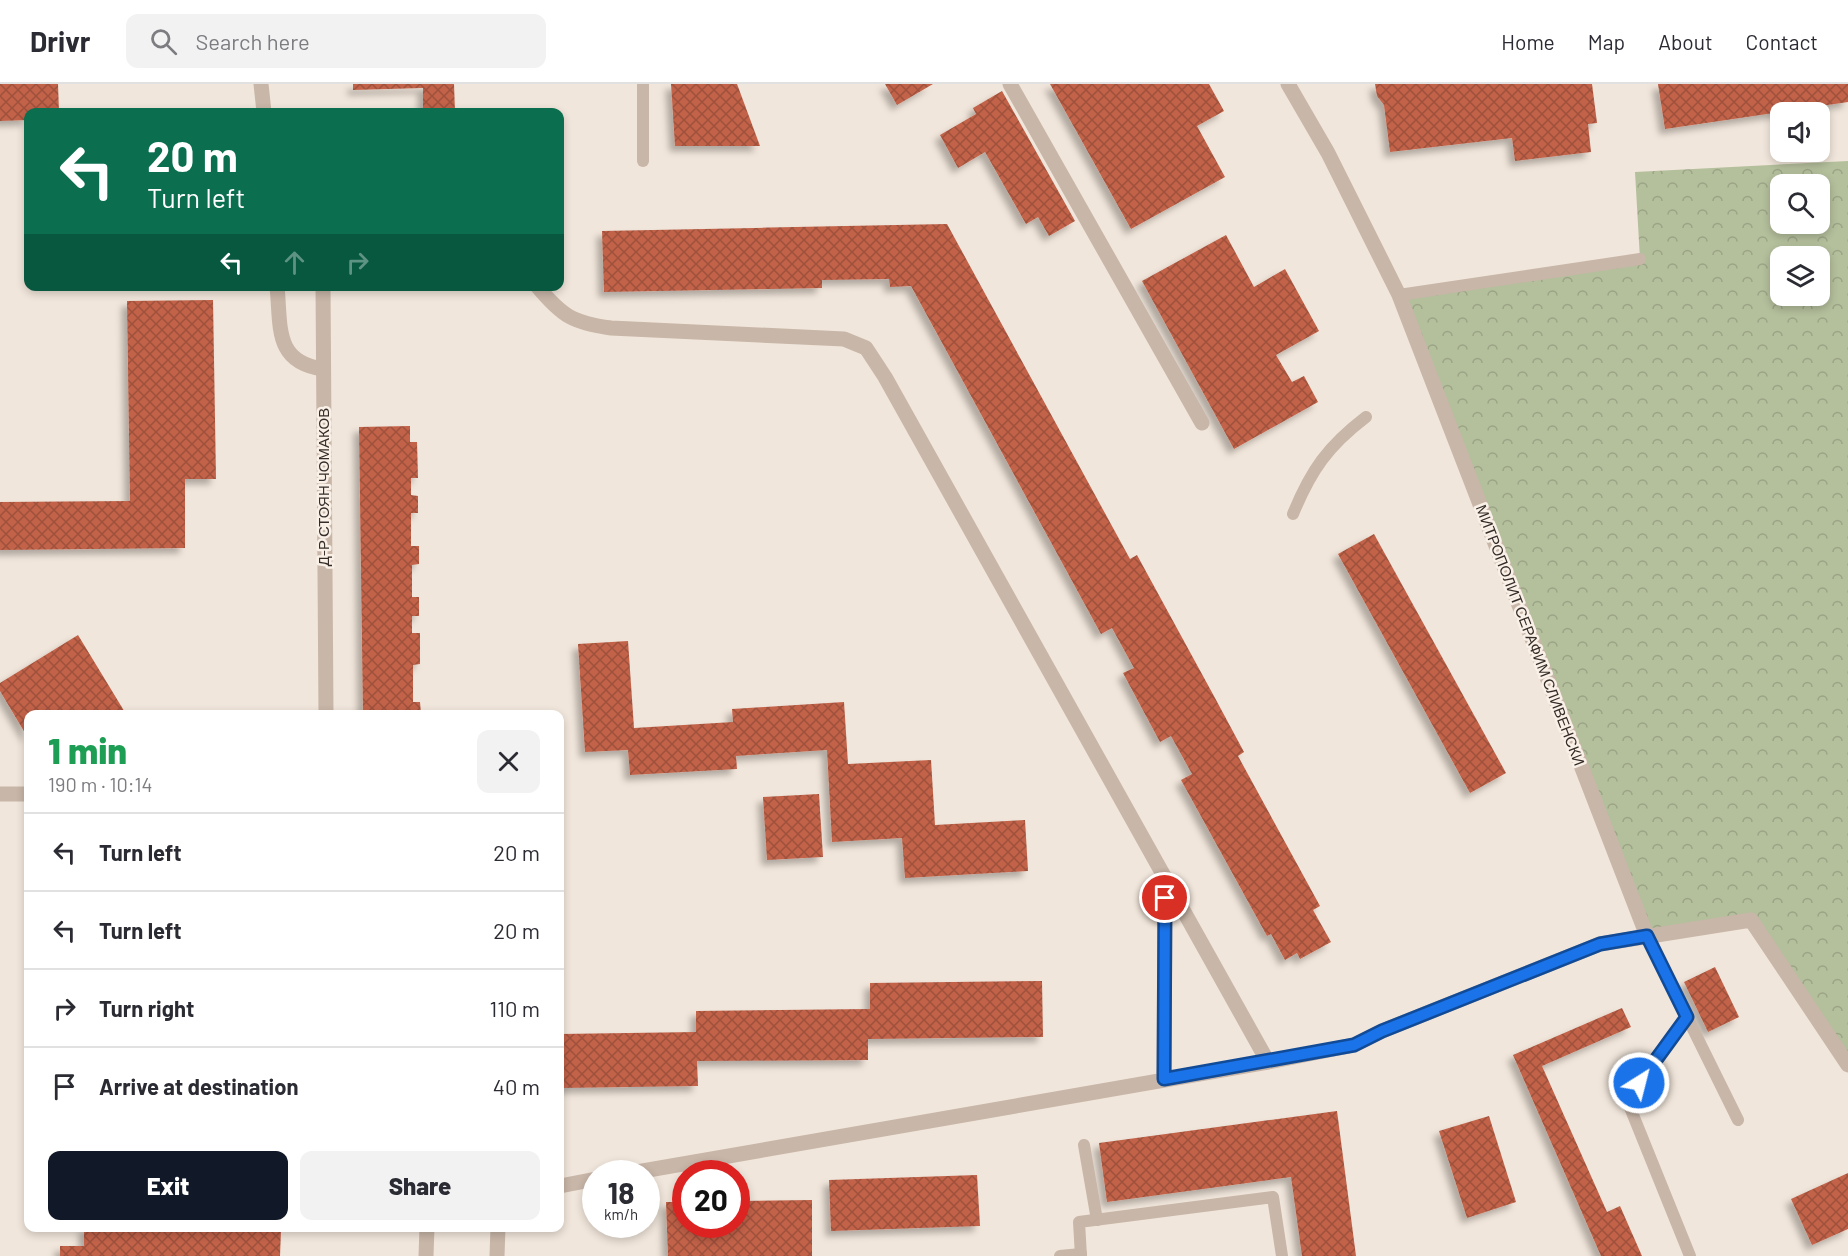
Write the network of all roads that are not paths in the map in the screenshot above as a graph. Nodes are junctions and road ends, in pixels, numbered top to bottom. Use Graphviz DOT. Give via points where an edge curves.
graph roads {
  1 [pos="261,84"];
  2 [pos="643,84"];
  3 [pos="1010,84"];
  4 [pos="1288,84"];
  5 [pos="264,108"];
  6 [pos="643,161"];
  7 [pos="1640,259"];
  8 [pos="279,291"];
  9 [pos="323,291"];
  10 [pos="541,291"];
  11 [pos="1399,295"];
  12 [pos="323,369"];
  13 [pos="1366,417"];
  14 [pos="1202,423"];
  15 [pos="1293,514"];
  16 [pos="326,710"];
  17 [pos="0,794"];
  18 [pos="24,794"];
  19 [pos="1165,875"];
  20 [pos="1647,936"];
  21 [pos="1687,1017"];
  22 [pos="1269,1062"];
  23 [pos="1848,1065"];
  24 [pos="1164,1079"];
  25 [pos="1738,1120"];
  26 [pos="1084,1145"];
  27 [pos="660,1168"];
  28 [pos="582,1182"];
  29 [pos="564,1185"];
  30 [pos="1097,1220"];
  31 [pos="427,1232"];
  32 [pos="498,1232"];
  33 [pos="1081,1255"];
  34 [pos="426,1256"];
  35 [pos="497,1256"];
  36 [pos="1060,1256"];
  37 [pos="1282,1256"];
  38 [pos="1690,1256"];
  1 -- 5 [label="street"];
  2 -- 6 [label="lane"];
  3 -- 14 [label="street"];
  4 -- 11 [label="street, МИТРОПОЛИТ СЕРАФИМ СЛИВЕНСКИ" via="1328,153"];
  7 -- 11 [label="lane"];
  8 -- 12 [label="street" via="285,346 293,360"];
  9 -- 12 [label="street, Д-Р СТОЯН ЧОМАКОВ"];
  10 -- 19 [label="street" via="558,311 582,324 844,339 866,348"];
  11 -- 20 [label="street, МИТРОПОЛИТ СЕРАФИМ СЛИВЕНСКИ"];
  12 -- 16 [label="street, Д-Р СТОЯН ЧОМАКОВ"];
  13 -- 15 [label="lane" via="1342,435 1322,458"];
  17 -- 18 [label="street"];
  19 -- 22 [label="street"];
  19 -- 24 [label="street"];
  20 -- 21 [label="lane"];
  20 -- 22 [label="street" via="1600,944 1354,1045"];
  20 -- 23 [label="street" via="1751,920"];
  21 -- 25 [label="lane"];
  21 -- 38 [label="lane" via="1627,1100"];
  22 -- 24 [label="street"];
  24 -- 27 [label="street"];
  26 -- 30 [label="lane"];
  28 -- 29 [label="street"];
  30 -- 33 [label="lane" via="1079,1222"];
  30 -- 37 [label="lane" via="1273,1197"];
  31 -- 34 [label="street"];
  32 -- 35 [label="street"];
  33 -- 36 [label="lane"];
}
